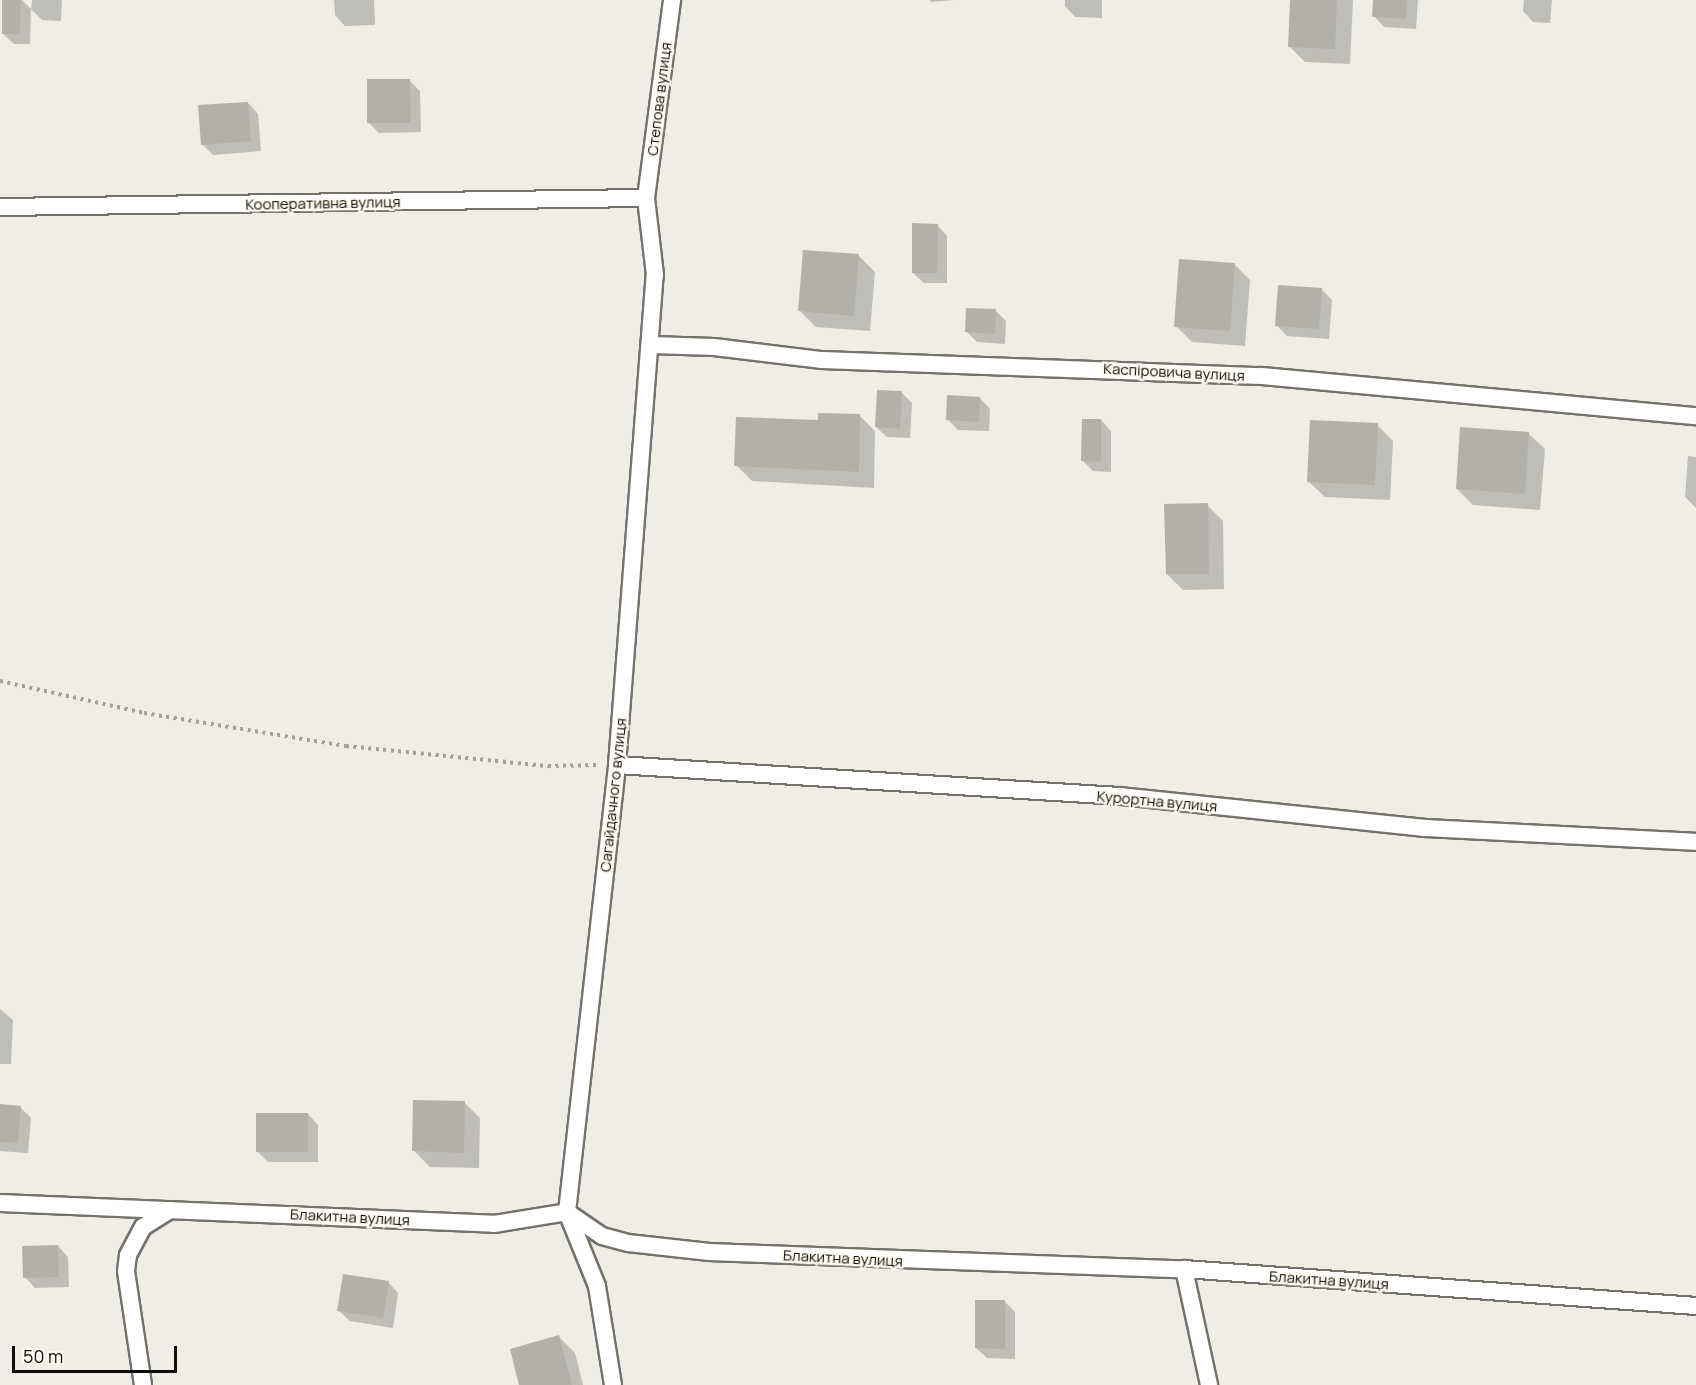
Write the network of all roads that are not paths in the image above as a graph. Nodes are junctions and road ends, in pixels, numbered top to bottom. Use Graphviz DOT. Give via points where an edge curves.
graph roads {
  1 [pos="672,0"];
  2 [pos="646,198"];
  3 [pos="0,207"];
  4 [pos="652,345"];
  5 [pos="1696,416"];
  6 [pos="617,765"];
  7 [pos="1696,842"];
  8 [pos="0,1203"];
  9 [pos="170,1210"];
  10 [pos="567,1212"];
  11 [pos="1185,1269"];
  12 [pos="1696,1306"];
  13 [pos="143,1385"];
  14 [pos="613,1385"];
  15 [pos="1209,1385"];
  1 -- 2 [label="street, Степова вулиця"];
  2 -- 3 [label="street, Кооперативна вулиця"];
  2 -- 4 [label="street, Сагайдачного вулиця" via="655,275"];
  4 -- 5 [label="street, Каспіровича вулиця" via="714,347 822,360 1262,376"];
  4 -- 6 [label="street, Сагайдачного вулиця"];
  6 -- 7 [label="street, Курортна вулиця" via="1120,796 1424,828"];
  6 -- 10 [label="street, Сагайдачного вулиця"];
  8 -- 9 [label="street, Блакитна вулиця"];
  9 -- 10 [label="street, Блакитна вулиця" via="494,1224"];
  9 -- 13 [label="street" via="143,1227 128,1255 126,1271"];
  10 -- 11 [label="street, Блакитна вулиця" via="602,1236 628,1243 710,1252"];
  10 -- 14 [label="street, Сагайдачного вулиця" via="597,1286"];
  11 -- 12 [label="street, Блакитна вулиця"];
  11 -- 15 [label="street"];
}
